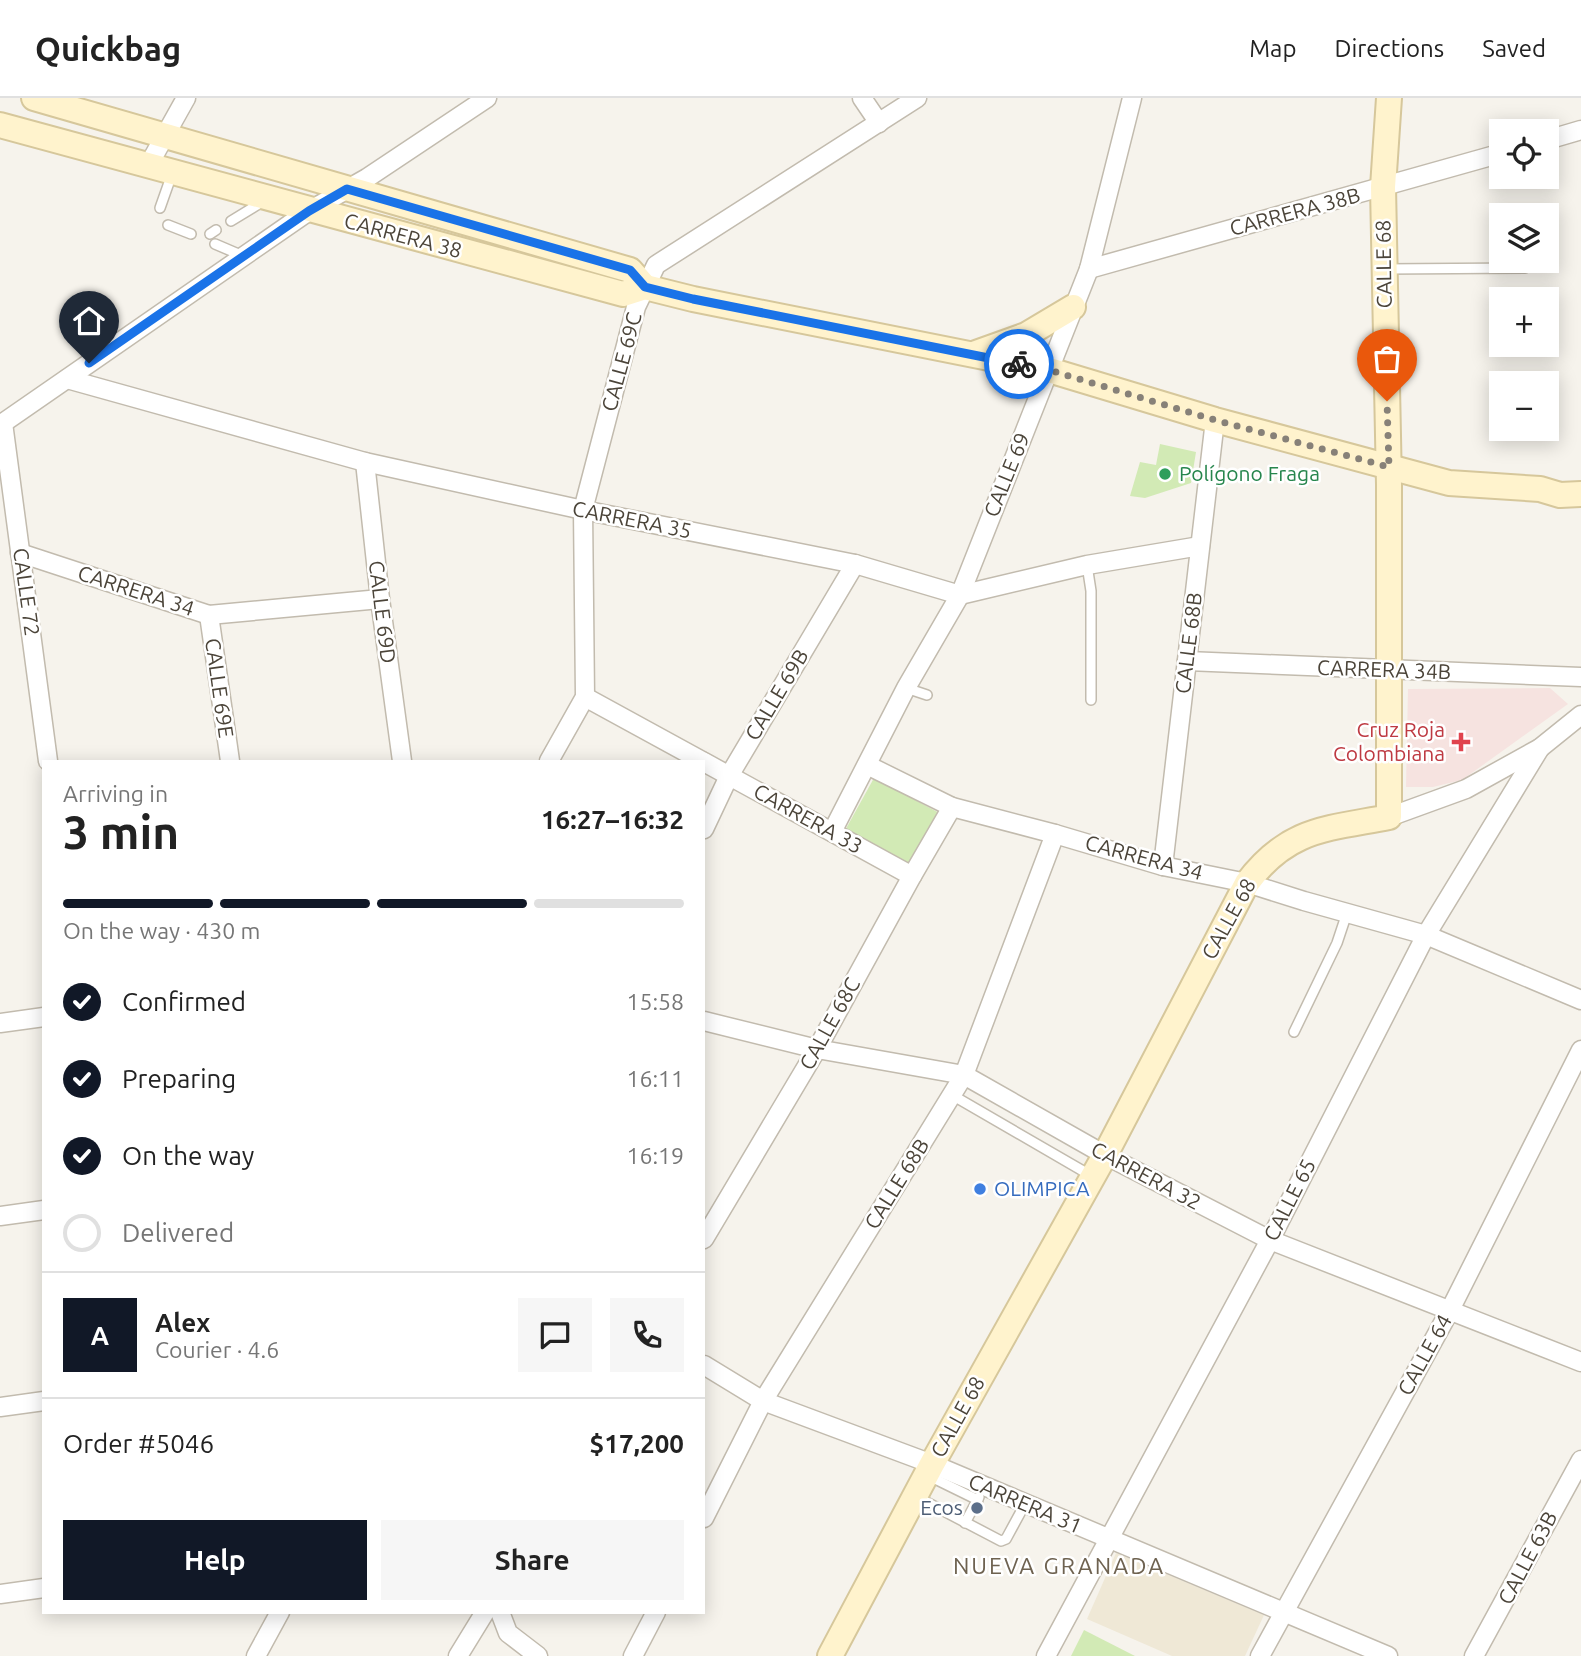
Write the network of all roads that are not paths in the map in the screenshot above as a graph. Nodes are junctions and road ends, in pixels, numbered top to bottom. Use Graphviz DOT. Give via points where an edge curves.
graph roads {
  1 [pos="33,98"];
  2 [pos="186,98"];
  3 [pos="487,98"];
  4 [pos="862,98"];
  5 [pos="916,98"];
  6 [pos="1132,98"];
  7 [pos="1389,98"];
  8 [pos="879,123"];
  9 [pos="0,125"];
  10 [pos="1581,130"];
  11 [pos="165,136"];
  12 [pos="1559,136"];
  13 [pos="1489,157"];
  14 [pos="148,166"];
  15 [pos="173,172"];
  16 [pos="1383,187"];
  17 [pos="347,189"];
  18 [pos="267,198"];
  19 [pos="160,208"];
  20 [pos="309,211"];
  21 [pos="231,221"];
  22 [pos="168,225"];
  23 [pos="191,234"];
  24 [pos="215,244"];
  25 [pos="244,256"];
  26 [pos="1489,268"];
  27 [pos="1089,269"];
  28 [pos="1384,269"];
  29 [pos="645,287"];
  30 [pos="1073,307"];
  31 [pos="974,354"];
  32 [pos="1049,370"];
  33 [pos="67,379"];
  34 [pos="1215,420"];
  35 [pos="2,424"];
  36 [pos="365,462"];
  37 [pos="1389,467"];
  38 [pos="1581,480"];
  39 [pos="1540,489"];
  40 [pos="1581,494"];
  41 [pos="583,510"];
  42 [pos="1200,546"];
  43 [pos="20,553"];
  44 [pos="855,564"];
  45 [pos="1087,565"];
  46 [pos="960,595"];
  47 [pos="380,599"];
  48 [pos="209,615"];
  49 [pos="1187,660"];
  50 [pos="1389,671"];
  51 [pos="1581,677"];
  52 [pos="906,688"];
  53 [pos="927,695"];
  54 [pos="585,697"];
  55 [pos="1091,700"];
  56 [pos="1581,715"];
  57 [pos="1540,748"];
  58 [pos="48,760"];
  59 [pos="230,760"];
  60 [pos="402,760"];
  61 [pos="550,760"];
  62 [pos="699,760"];
  63 [pos="705,763"];
  64 [pos="867,765"];
  65 [pos="729,776"];
  66 [pos="952,807"];
  67 [pos="1390,817"];
  68 [pos="705,827"];
  69 [pos="832,832"];
  70 [pos="1055,834"];
  71 [pos="1163,866"];
  72 [pos="912,876"];
  73 [pos="1247,883"];
  74 [pos="1347,913"];
  75 [pos="1426,934"];
  76 [pos="1581,1000"];
  77 [pos="42,1017"];
  78 [pos="705,1021"];
  79 [pos="0,1023"];
  80 [pos="1294,1032"];
  81 [pos="817,1049"];
  82 [pos="1581,1050"];
  83 [pos="964,1075"];
  84 [pos="952,1095"];
  85 [pos="1105,1155"];
  86 [pos="1092,1176"];
  87 [pos="42,1210"];
  88 [pos="0,1216"];
  89 [pos="705,1237"];
  90 [pos="1270,1240"];
  91 [pos="1449,1312"];
  92 [pos="1581,1362"];
  93 [pos="705,1365"];
  94 [pos="42,1401"];
  95 [pos="763,1401"];
  96 [pos="0,1407"];
  97 [pos="1581,1460"];
  98 [pos="930,1469"];
  99 [pos="981,1493"];
  100 [pos="915,1496"];
  101 [pos="1025,1504"];
  102 [pos="705,1516"];
  103 [pos="965,1523"];
  104 [pos="1109,1540"];
  105 [pos="42,1588"];
  106 [pos="0,1594"];
  107 [pos="1284,1612"];
  108 [pos="279,1614"];
  109 [pos="484,1614"];
  110 [pos="501,1614"];
  111 [pos="655,1614"];
  112 [pos="256,1656"];
  113 [pos="457,1656"];
  114 [pos="538,1656"];
  115 [pos="633,1656"];
  116 [pos="830,1656"];
  117 [pos="1046,1656"];
  118 [pos="1260,1656"];
  119 [pos="1388,1656"];
  120 [pos="1474,1656"];
  1 -- 11 [label="main road, CARRERA 38"];
  2 -- 11 [label="street"];
  3 -- 17 [label="street"];
  4 -- 8 [label="street"];
  5 -- 8 [label="street, CALLE 69C"];
  6 -- 27 [label="street, CALLE 69"];
  7 -- 16 [label="main road, CALLE 68"];
  8 -- 29 [label="street, CALLE 69C" via="656,265"];
  9 -- 14 [label="main road, CARRERA 38"];
  10 -- 12 [label="street"];
  11 -- 14 [label="street"];
  11 -- 17 [label="main road, CARRERA 38"];
  13 -- 16 [label="street, CARRERA 38B"];
  14 -- 15 [label="main road, CARRERA 38"];
  15 -- 18 [label="main road, CARRERA 38"];
  15 -- 19 [label="lane"];
  16 -- 27 [label="street, CARRERA 38B"];
  16 -- 28 [label="main road, CALLE 68"];
  17 -- 20 [label="street"];
  17 -- 29 [label="main road, CARRERA 38" via="630,270"];
  18 -- 20 [label="main road, CARRERA 38"];
  18 -- 21 [label="lane"];
  20 -- 25 [label="street"];
  20 -- 29 [label="main road, CARRERA 38" via="623,294"];
  22 -- 23 [label="lane"];
  24 -- 25 [label="lane"];
  25 -- 33 [label="street"];
  26 -- 28 [label="lane"];
  27 -- 30 [label="street, CALLE 69"];
  28 -- 37 [label="main road, CALLE 68"];
  29 -- 31 [label="main road, CARRERA 38"];
  29 -- 41 [label="street, CALLE 69C"];
  30 -- 31 [label="main road" via="1026,335"];
  30 -- 32 [label="street, CALLE 69"];
  31 -- 32 [label="main road, CARRERA 38"];
  32 -- 34 [label="main road, CARRERA 38"];
  32 -- 46 [label="street, CALLE 69"];
  33 -- 35 [label="street"];
  33 -- 36 [label="street, CARRERA 35"];
  34 -- 37 [label="main road, CARRERA 38"];
  34 -- 42 [label="street, CALLE 68B"];
  35 -- 43 [label="street, CALLE 72"];
  36 -- 41 [label="street, CARRERA 35"];
  36 -- 47 [label="street, CALLE 69D"];
  37 -- 39 [label="main road, CARRERA 38" via="1450,483"];
  37 -- 50 [label="main road, CALLE 68"];
  38 -- 39 [label="main road, CARRERA 38" via="1559,481"];
  39 -- 40 [label="main road, CARRERA 38" via="1560,495"];
  41 -- 44 [label="street, CARRERA 35"];
  41 -- 54 [label="street, CALLE 69C"];
  42 -- 45 [label="street, CARRERA 35"];
  42 -- 49 [label="street, CALLE 68B"];
  43 -- 48 [label="street, CARRERA 34"];
  43 -- 58 [label="street, CALLE 72"];
  44 -- 46 [label="street, CARRERA 35"];
  44 -- 65 [label="street, CALLE 69B"];
  45 -- 46 [label="street, CARRERA 35"];
  45 -- 55 [label="lane"];
  46 -- 52 [label="street, CALLE 69"];
  47 -- 48 [label="street, CARRERA 34"];
  47 -- 60 [label="street, CALLE 69D"];
  48 -- 59 [label="street, CALLE 69E"];
  49 -- 50 [label="street, CARRERA 34B"];
  49 -- 71 [label="street, CALLE 68B"];
  50 -- 51 [label="street, CARRERA 34B"];
  50 -- 67 [label="main road, CALLE 68"];
  52 -- 53 [label="lane"];
  52 -- 64 [label="street, CALLE 69"];
  54 -- 61 [label="street, CALLE 69C"];
  54 -- 62 [label="street, CARRERA 33"];
  56 -- 57 [label="street, CALLE 65"];
  57 -- 67 [label="street, CALLE 65" via="1466,789"];
  57 -- 75 [label="street, CALLE 65"];
  63 -- 65 [label="street, CARRERA 33"];
  64 -- 66 [label="street, CARRERA 34"];
  64 -- 69 [label="street, CALLE 69"];
  65 -- 68 [label="street, CALLE 69B"];
  65 -- 69 [label="street, CARRERA 33"];
  66 -- 70 [label="street, CARRERA 34"];
  66 -- 72 [label="street, CALLE 68C"];
  67 -- 73 [label="main road, CALLE 68" via="1312,832 1262,862"];
  69 -- 72 [label="street, CARRERA 33"];
  70 -- 71 [label="street, CARRERA 34"];
  70 -- 83 [label="street, CALLE 68B"];
  71 -- 73 [label="street, CARRERA 34"];
  72 -- 81 [label="street, CALLE 68C"];
  73 -- 74 [label="street, CARRERA 34"];
  73 -- 85 [label="main road, CALLE 68"];
  74 -- 75 [label="street, CARRERA 34"];
  74 -- 80 [label="lane"];
  75 -- 76 [label="street, CARRERA 34"];
  75 -- 90 [label="street, CALLE 65"];
  77 -- 79 [label="street"];
  78 -- 81 [label="street, CARRERA 32"];
  81 -- 83 [label="street, CARRERA 32"];
  81 -- 89 [label="street, CALLE 68C"];
  82 -- 91 [label="street, CALLE 64"];
  83 -- 84 [label="street, CALLE 68B"];
  83 -- 85 [label="street, CARRERA 32"];
  84 -- 86 [label="lane"];
  84 -- 95 [label="street, CALLE 68B"];
  85 -- 86 [label="main road, CALLE 68"];
  85 -- 90 [label="street, CARRERA 32"];
  86 -- 98 [label="main road, CALLE 68"];
  87 -- 88 [label="street"];
  90 -- 91 [label="street, CARRERA 32"];
  90 -- 104 [label="street, CALLE 65"];
  91 -- 92 [label="street, CARRERA 32"];
  91 -- 107 [label="street, CALLE 64"];
  93 -- 95 [label="street, CARRERA 31"];
  94 -- 96 [label="street"];
  95 -- 98 [label="street, CARRERA 31"];
  95 -- 102 [label="street, CALLE 68B"];
  97 -- 120 [label="street, CALLE 63B"];
  98 -- 99 [label="street, CARRERA 31"];
  98 -- 100 [label="main road, CALLE 68"];
  99 -- 101 [label="street, CARRERA 31"];
  99 -- 103 [label="lane"];
  100 -- 103 [label="lane"];
  100 -- 116 [label="main road, CALLE 68"];
  101 -- 103 [label="lane" via="1001,1541"];
  101 -- 104 [label="street, CARRERA 31"];
  104 -- 107 [label="street, CARRERA 31"];
  104 -- 117 [label="street, CALLE 65"];
  105 -- 106 [label="street"];
  107 -- 118 [label="street, CALLE 64"];
  107 -- 119 [label="street, CARRERA 31"];
  108 -- 112 [label="street"];
  109 -- 113 [label="street"];
  110 -- 114 [label="street" via="508,1633"];
  111 -- 115 [label="street"];
}
